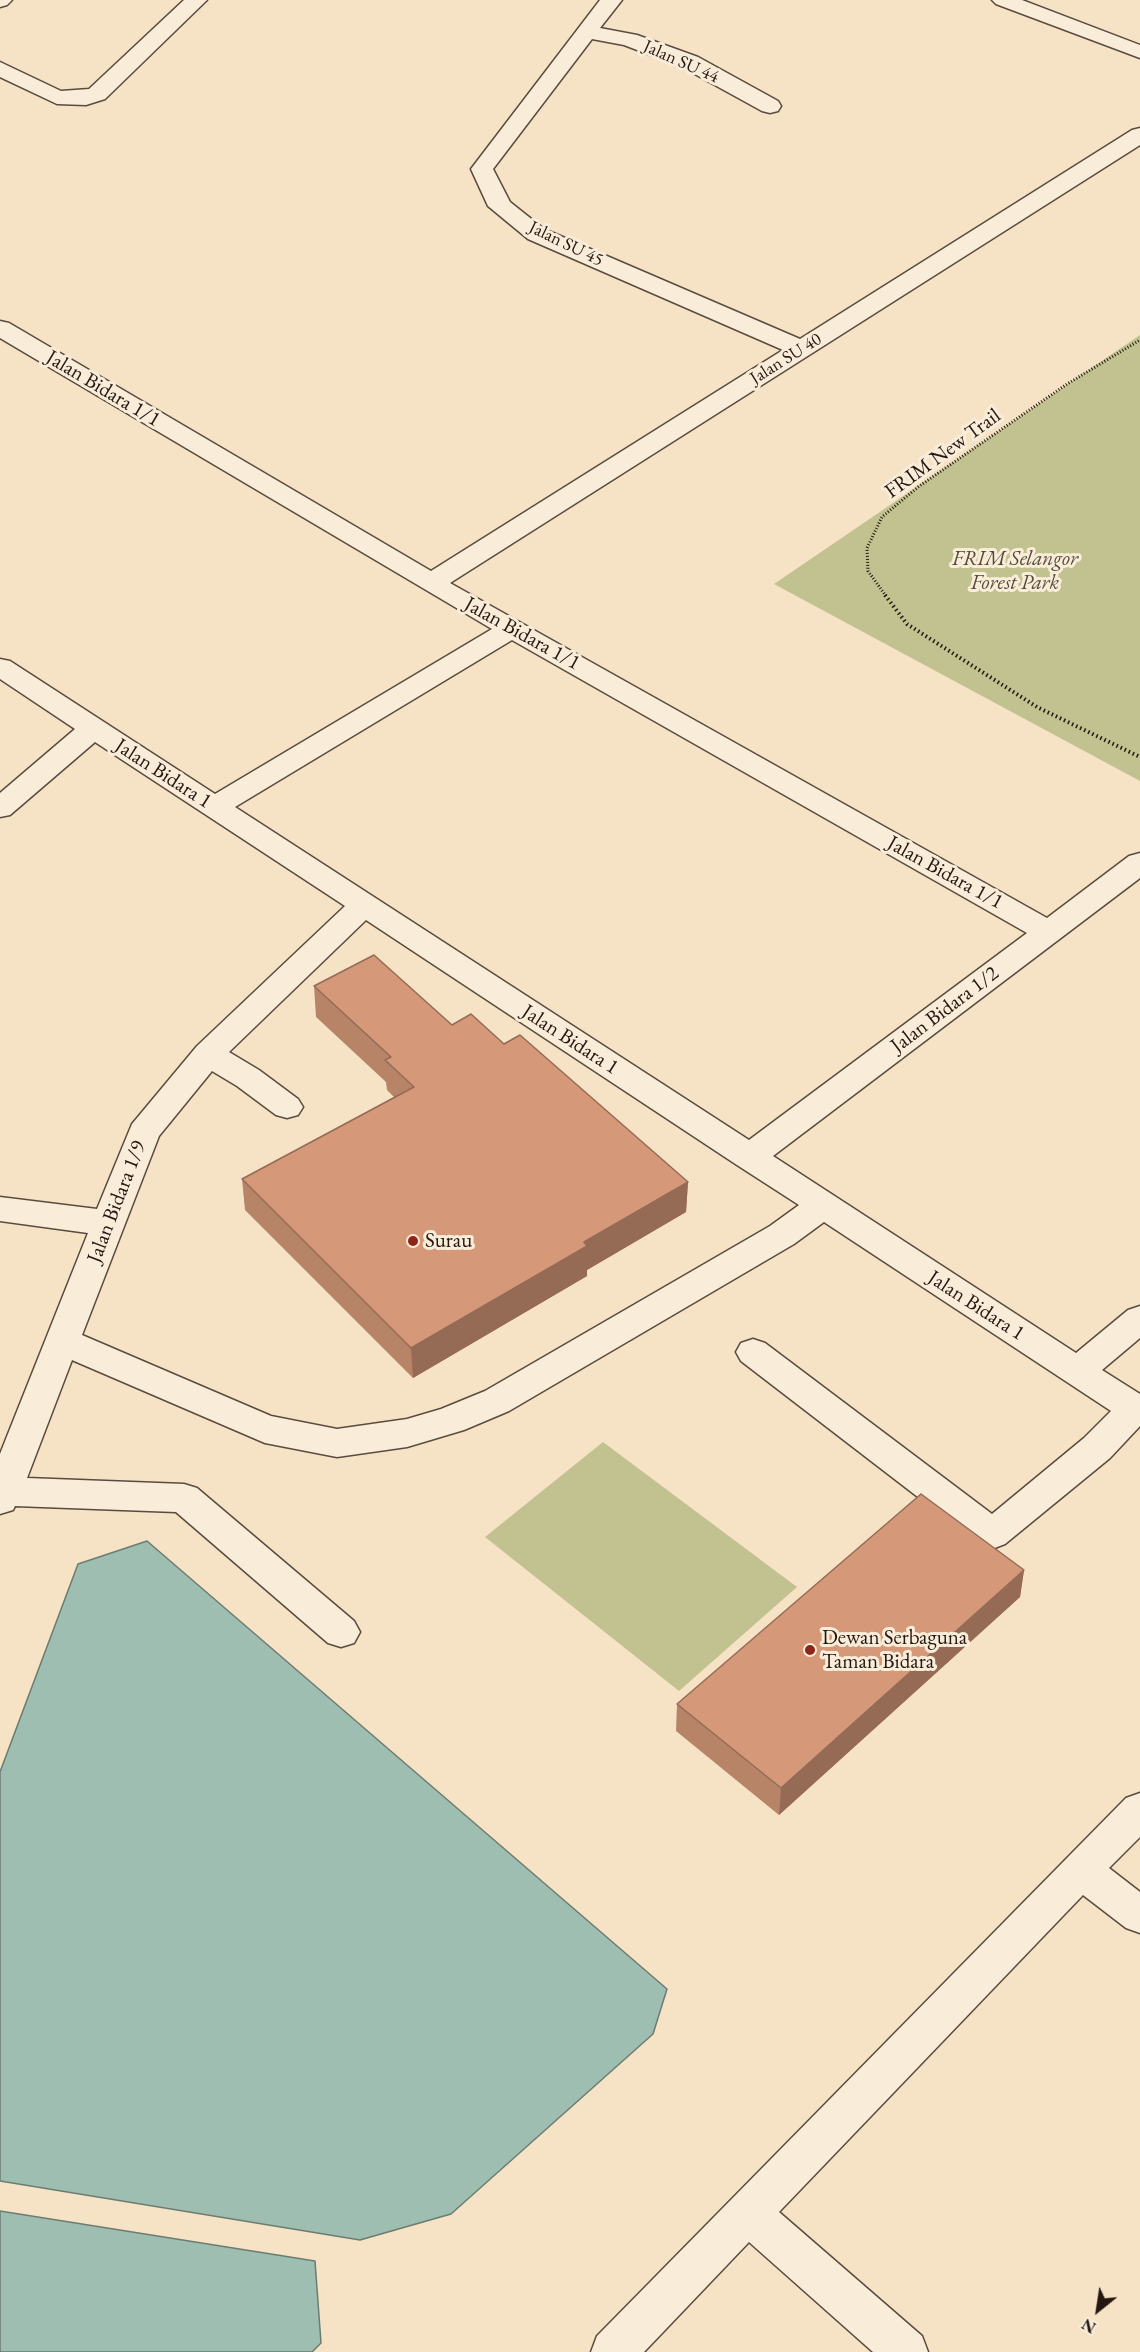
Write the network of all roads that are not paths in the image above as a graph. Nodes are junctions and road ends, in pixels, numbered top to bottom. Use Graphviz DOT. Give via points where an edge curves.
graph roads {
  1 [pos="196,0"];
  2 [pos="612,0"];
  3 [pos="1003,0"];
  4 [pos="587,32"];
  5 [pos="1140,52"];
  6 [pos="0,69"];
  7 [pos="770,106"];
  8 [pos="1140,135"];
  9 [pos="0,328"];
  10 [pos="802,349"];
  11 [pos="431,583"];
  12 [pos="512,629"];
  13 [pos="0,667"];
  14 [pos="93,729"];
  15 [pos="214,807"];
  16 [pos="0,808"];
  17 [pos="1140,863"];
  18 [pos="364,905"];
  19 [pos="1049,932"];
  20 [pos="208,1054"];
  21 [pos="287,1107"];
  22 [pos="749,1157"];
  23 [pos="822,1206"];
  24 [pos="0,1209"];
  25 [pos="108,1223"];
  26 [pos="1140,1320"];
  27 [pos="63,1341"];
  28 [pos="753,1352"];
  29 [pos="1076,1372"];
  30 [pos="1137,1411"];
  31 [pos="2,1495"];
  32 [pos="340,1632"];
  33 [pos="1140,1810"];
  34 [pos="1082,1871"];
  35 [pos="1140,1914"];
  36 [pos="748,2213"];
  37 [pos="613,2352"];
  38 [pos="906,2352"];
  1 -- 6 [label="street" via="97,94 74,99 57,97"];
  2 -- 4 [label="street, Jalan SU 45"];
  3 -- 5 [label="street"];
  4 -- 7 [label="street, Jalan SU 44" via="629,40 690,62"];
  4 -- 10 [label="street, Jalan SU 45" via="482,169 500,206 536,234"];
  8 -- 10 [label="street, Jalan SU 40"];
  9 -- 11 [label="street, Jalan Bidara 1/1"];
  10 -- 11 [label="street, Jalan SU 40"];
  11 -- 12 [label="street, Jalan Bidara 1/1"];
  12 -- 15 [label="street"];
  12 -- 19 [label="street, Jalan Bidara 1/1"];
  13 -- 14 [label="street, Jalan Bidara 1"];
  14 -- 15 [label="street, Jalan Bidara 1"];
  14 -- 16 [label="street"];
  15 -- 18 [label="street, Jalan Bidara 1"];
  17 -- 19 [label="street, Jalan Bidara 1/2"];
  18 -- 20 [label="street, Jalan Bidara 1/9"];
  18 -- 22 [label="street, Jalan Bidara 1"];
  19 -- 22 [label="street, Jalan Bidara 1/2"];
  20 -- 21 [label="street"];
  20 -- 25 [label="street, Jalan Bidara 1/9" via="144,1132"];
  22 -- 23 [label="street, Jalan Bidara 1"];
  23 -- 27 [label="street" via="782,1235 497,1401 407,1433 338,1443 265,1429"];
  23 -- 29 [label="street, Jalan Bidara 1"];
  24 -- 25 [label="street"];
  25 -- 27 [label="street, Jalan Bidara 1/9"];
  26 -- 29 [label="street"];
  27 -- 31 [label="street, Jalan Bidara 1/9"];
  28 -- 30 [label="street" via="992,1534"];
  29 -- 30 [label="street, Jalan Bidara 1"];
  31 -- 32 [label="street" via="184,1498"];
  33 -- 34 [label="street"];
  34 -- 35 [label="street"];
  34 -- 36 [label="street"];
  36 -- 37 [label="street"];
  36 -- 38 [label="street"];
}
